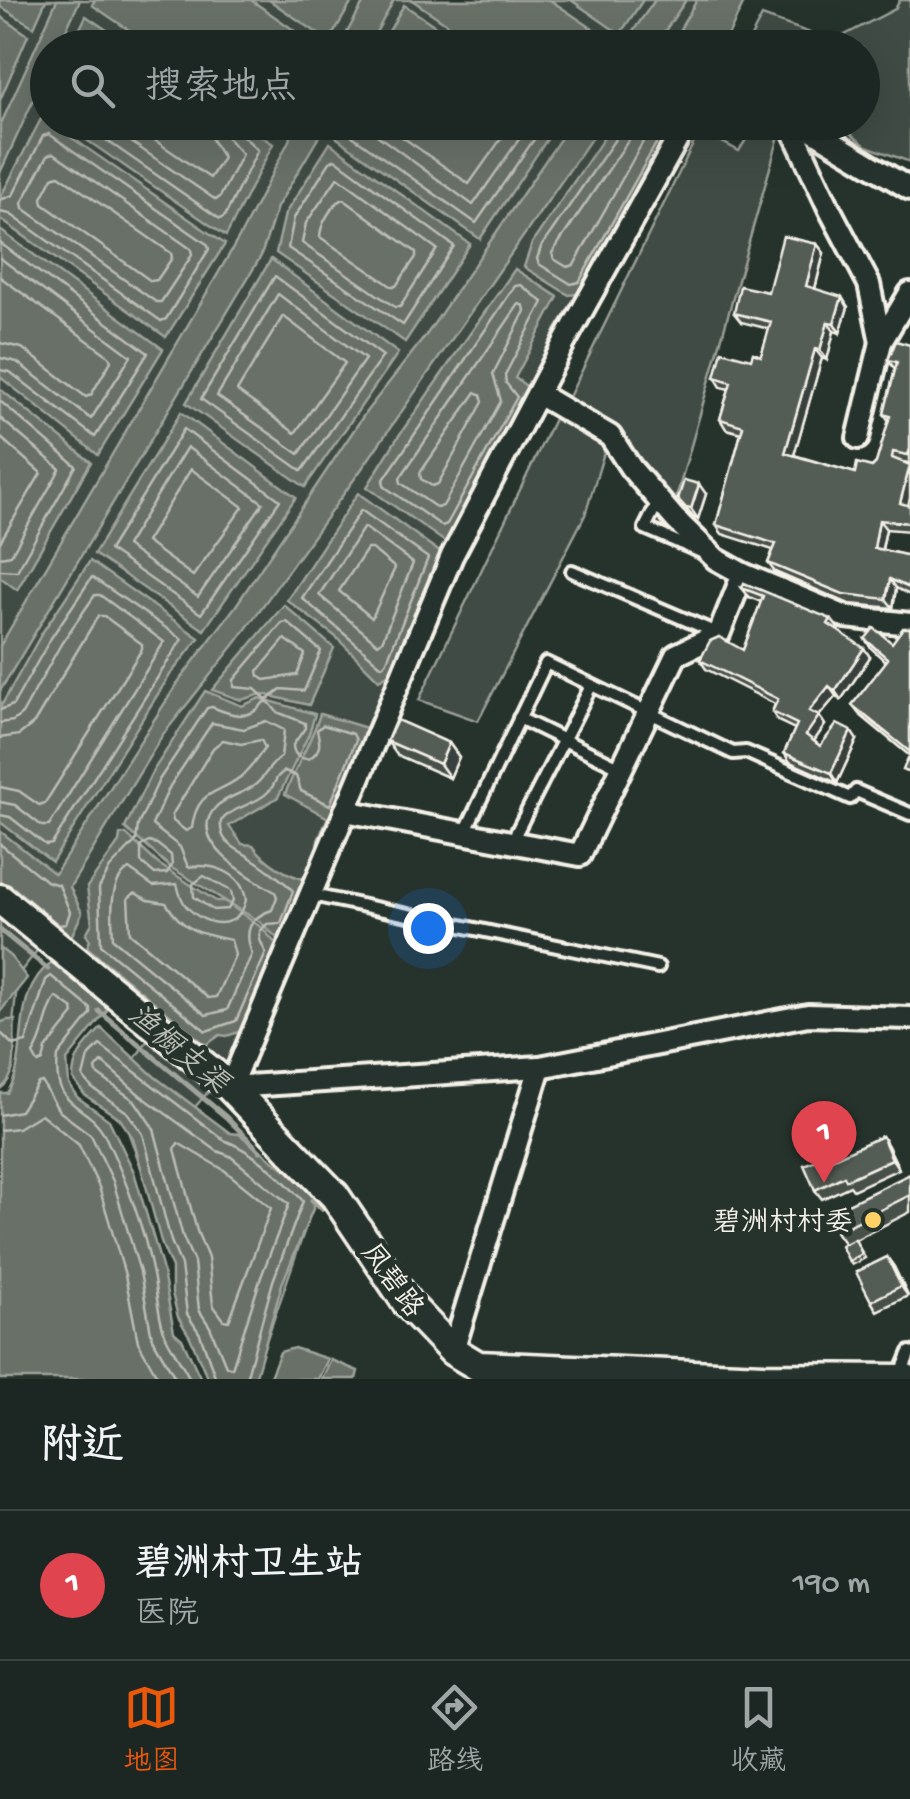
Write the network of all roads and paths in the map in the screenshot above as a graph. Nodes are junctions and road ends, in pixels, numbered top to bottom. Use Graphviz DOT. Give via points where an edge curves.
graph roads {
  1 [pos="677,140"];
  2 [pos="797,140"];
  3 [pos="830,140"];
  4 [pos="910,189"];
  5 [pos="910,292"];
  6 [pos="881,342"];
  7 [pos="538,394"];
  8 [pos="858,438"];
  9 [pos="658,500"];
  10 [pos="716,558"];
  11 [pos="572,571"];
  12 [pos="743,574"];
  13 [pos="910,624"];
  14 [pos="720,634"];
  15 [pos="591,686"];
  16 [pos="648,714"];
  17 [pos="520,718"];
  18 [pos="563,740"];
  19 [pos="621,768"];
  20 [pos="345,811"];
  21 [pos="910,814"];
  22 [pos="464,833"];
  23 [pos="511,842"];
  24 [pos="310,895"];
  25 [pos="0,899"];
  26 [pos="658,967"];
  27 [pos="910,1018"];
  28 [pos="540,1067"];
  29 [pos="230,1086"];
  30 [pos="460,1362"];
  31 [pos="905,1369"];
  1 -- 7 [label="street"];
  2 -- 6 [label="street" via="869,284"];
  3 -- 4 [label="street"];
  5 -- 6 [label="street"];
  6 -- 8 [label="street"];
  7 -- 9 [label="street" via="610,436"];
  7 -- 20 [label="street" via="452,556"];
  9 -- 10 [label="street"];
  9 -- 10 [label="lane" via="645,528"];
  10 -- 12 [label="street"];
  11 -- 14 [label="lane"];
  12 -- 13 [label="street" via="846,617"];
  12 -- 14 [label="street"];
  14 -- 16 [label="street" via="676,654"];
  15 -- 16 [label="lane"];
  15 -- 17 [label="lane" via="546,663"];
  15 -- 18 [label="lane"];
  16 -- 19 [label="street"];
  16 -- 21 [label="lane" via="732,753 746,752 850,798 856,791"];
  17 -- 18 [label="lane"];
  17 -- 22 [label="lane"];
  18 -- 19 [label="lane"];
  18 -- 23 [label="lane"];
  19 -- 23 [label="street" via="580,855"];
  20 -- 22 [label="street"];
  20 -- 24 [label="street"];
  22 -- 23 [label="street"];
  24 -- 26 [label="lane"];
  24 -- 29 [label="street"];
  25 -- 29 [label="main road, 凤碧路"];
  27 -- 28 [label="street" via="808,1015"];
  28 -- 29 [label="street"];
  28 -- 30 [label="street"];
  29 -- 30 [label="main road, 凤碧路" via="335,1196 407,1303"];
  30 -- 31 [label="main road" via="764,1378"];
}
